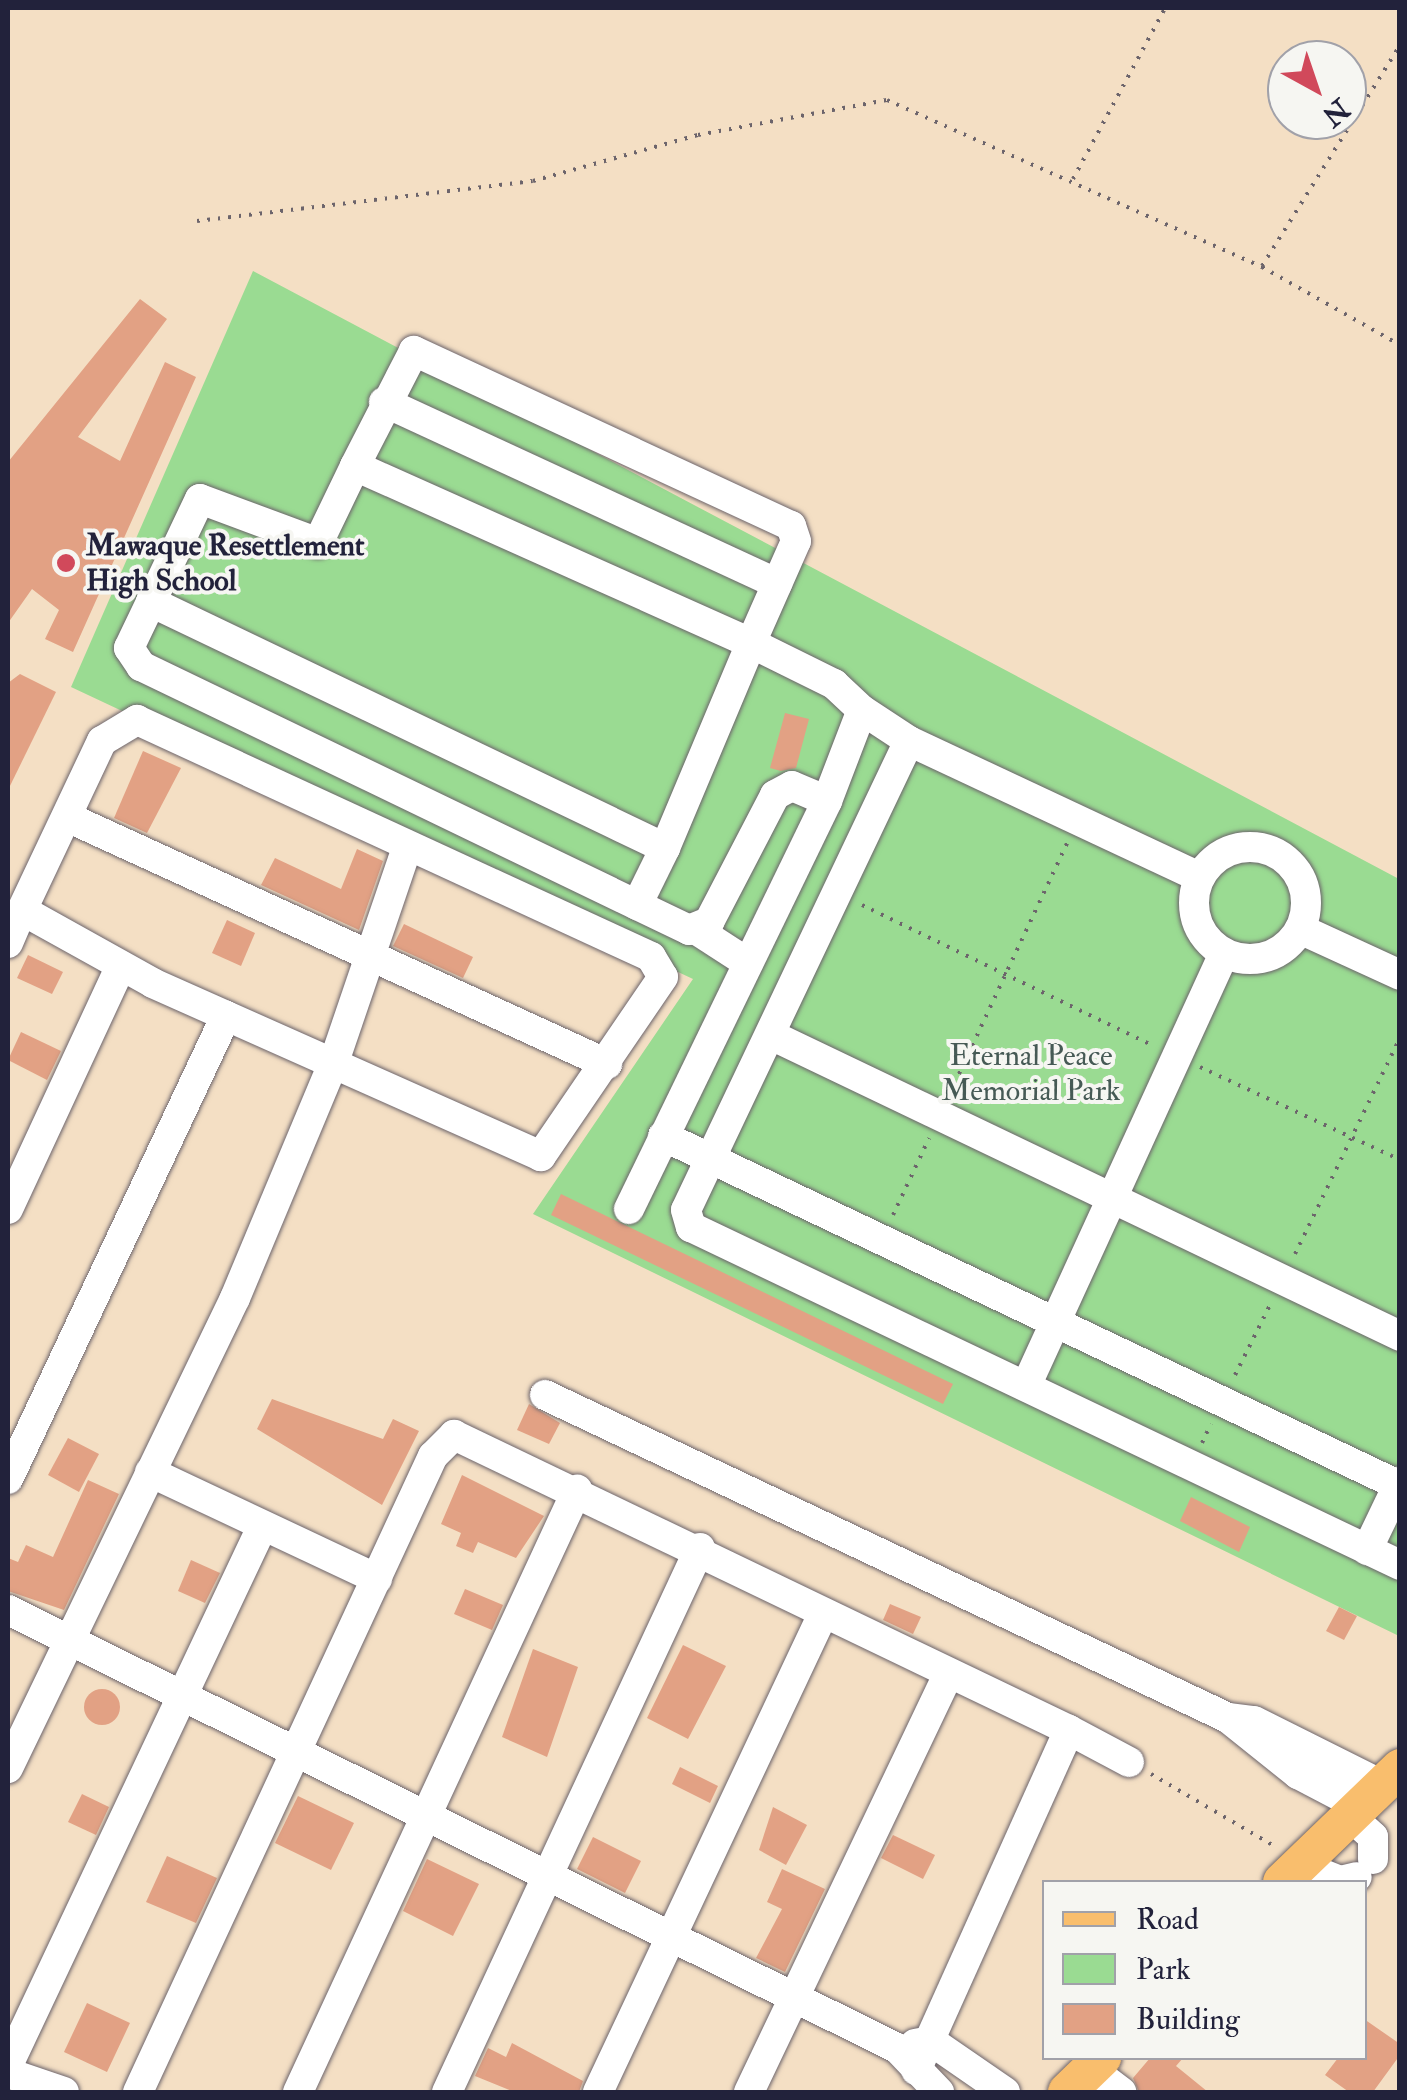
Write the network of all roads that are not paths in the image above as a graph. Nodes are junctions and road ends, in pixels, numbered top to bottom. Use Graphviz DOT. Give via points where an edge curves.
graph roads {
  1 [pos="384,402"];
  2 [pos="355,466"];
  3 [pos="777,584"];
  4 [pos="150,602"];
  5 [pos="751,643"];
  6 [pos="862,710"];
  7 [pos="909,740"];
  8 [pos="828,801"];
  9 [pos="67,817"];
  10 [pos="407,847"];
  11 [pos="664,848"];
  12 [pos="1199,876"];
  13 [pos="636,905"];
  14 [pos="22,910"];
  15 [pos="1300,928"];
  16 [pos="700,932"];
  17 [pos="8,943"];
  18 [pos="1224,953"];
  19 [pos="371,962"];
  20 [pos="748,963"];
  21 [pos="121,966"];
  22 [pos="1400,976"];
  23 [pos="226,1016"];
  24 [pos="772,1036"];
  25 [pos="335,1059"];
  26 [pos="607,1064"];
  27 [pos="663,1136"];
  28 [pos="710,1158"];
  29 [pos="1114,1198"];
  30 [pos="629,1209"];
  31 [pos="8,1210"];
  32 [pos="1056,1320"];
  33 [pos="1400,1336"];
  34 [pos="1026,1386"];
  35 [pos="546,1396"];
  36 [pos="150,1472"];
  37 [pos="8,1479"];
  38 [pos="1398,1483"];
  39 [pos="577,1490"];
  40 [pos="261,1529"];
  41 [pos="700,1548"];
  42 [pos="1367,1550"];
  43 [pos="1400,1565"];
  44 [pos="377,1578"];
  45 [pos="8,1610"];
  46 [pos="822,1616"];
  47 [pos="66,1640"];
  48 [pos="946,1677"];
  49 [pos="179,1692"];
  50 [pos="1068,1730"];
  51 [pos="300,1752"];
  52 [pos="1128,1762"];
  53 [pos="8,1768"];
  54 [pos="1372,1794"];
  55 [pos="426,1812"];
  56 [pos="1291,1874"];
  57 [pos="548,1876"];
  58 [pos="1333,1880"];
  59 [pos="1342,1880"];
  60 [pos="670,1940"];
  61 [pos="792,1996"];
  62 [pos="930,2040"];
  63 [pos="907,2059"];
  64 [pos="8,2069"];
  65 [pos="1087,2073"];
  66 [pos="64,2092"];
  67 [pos="138,2092"];
  68 [pos="298,2092"];
  69 [pos="447,2092"];
  70 [pos="598,2092"];
  71 [pos="749,2092"];
  72 [pos="939,2092"];
  73 [pos="1005,2092"];
  74 [pos="1121,2092"];
  1 -- 2 [label="street"];
  1 -- 3 [label="street"];
  1 -- 3 [label="street" via="414,351 756,509 796,532"];
  2 -- 4 [label="street" via="318,543 200,499"];
  2 -- 5 [label="street"];
  3 -- 5 [label="street"];
  4 -- 11 [label="street"];
  4 -- 13 [label="street" via="132,660"];
  5 -- 6 [label="street" via="834,684"];
  5 -- 11 [label="street"];
  6 -- 7 [label="street"];
  6 -- 8 [label="street"];
  7 -- 12 [label="street"];
  7 -- 24 [label="street"];
  8 -- 16 [label="street" via="792,786 775,795"];
  8 -- 20 [label="street"];
  9 -- 10 [label="street" via="102,741 137,720"];
  9 -- 14 [label="street"];
  9 -- 19 [label="street"];
  10 -- 19 [label="street"];
  10 -- 26 [label="street" via="664,968"];
  11 -- 13 [label="street"];
  12 -- 15 [label="street" via="1219,855 1247,846 1276,852 1298,872 1307,900"];
  12 -- 18 [label="street" via="1193,906 1202,934"];
  13 -- 16 [label="street"];
  14 -- 17 [label="street"];
  14 -- 21 [label="street"];
  15 -- 18 [label="street" via="1280,950 1252,959"];
  15 -- 22 [label="street"];
  16 -- 20 [label="street"];
  18 -- 29 [label="street"];
  19 -- 25 [label="street"];
  19 -- 26 [label="street"];
  20 -- 27 [label="street"];
  21 -- 23 [label="street"];
  21 -- 31 [label="street"];
  23 -- 25 [label="street"];
  23 -- 37 [label="street"];
  24 -- 28 [label="street"];
  24 -- 29 [label="street"];
  25 -- 26 [label="street" via="541,1156"];
  25 -- 36 [label="street"];
  27 -- 28 [label="street"];
  27 -- 30 [label="street"];
  28 -- 32 [label="street"];
  28 -- 34 [label="street" via="686,1210 690,1227"];
  29 -- 32 [label="street"];
  29 -- 33 [label="street"];
  32 -- 34 [label="street"];
  32 -- 38 [label="street"];
  34 -- 42 [label="street"];
  35 -- 54 [label="street" via="1228,1718 1298,1774"];
  36 -- 40 [label="street"];
  36 -- 47 [label="street"];
  38 -- 42 [label="street"];
  39 -- 41 [label="street"];
  39 -- 44 [label="street" via="454,1435 433,1456"];
  39 -- 55 [label="street"];
  40 -- 44 [label="street"];
  40 -- 49 [label="street"];
  41 -- 46 [label="street"];
  41 -- 57 [label="street"];
  42 -- 43 [label="street"];
  44 -- 51 [label="street"];
  45 -- 47 [label="street"];
  46 -- 48 [label="street"];
  46 -- 60 [label="street"];
  47 -- 49 [label="street"];
  47 -- 53 [label="street"];
  48 -- 50 [label="street"];
  48 -- 61 [label="street"];
  49 -- 51 [label="street"];
  49 -- 64 [label="street"];
  50 -- 52 [label="street"];
  50 -- 62 [label="street"];
  51 -- 55 [label="street"];
  51 -- 67 [label="street"];
  54 -- 56 [label="main road"];
  54 -- 59 [label="street" via="1365,1868"];
  55 -- 57 [label="street"];
  55 -- 68 [label="street"];
  56 -- 58 [label="street"];
  57 -- 60 [label="street"];
  57 -- 69 [label="street"];
  60 -- 61 [label="street"];
  60 -- 70 [label="street"];
  61 -- 63 [label="street"];
  61 -- 71 [label="street"];
  62 -- 63 [label="street"];
  62 -- 73 [label="street"];
  63 -- 72 [label="street"];
  64 -- 66 [label="street"];
  65 -- 74 [label="street"];
}
